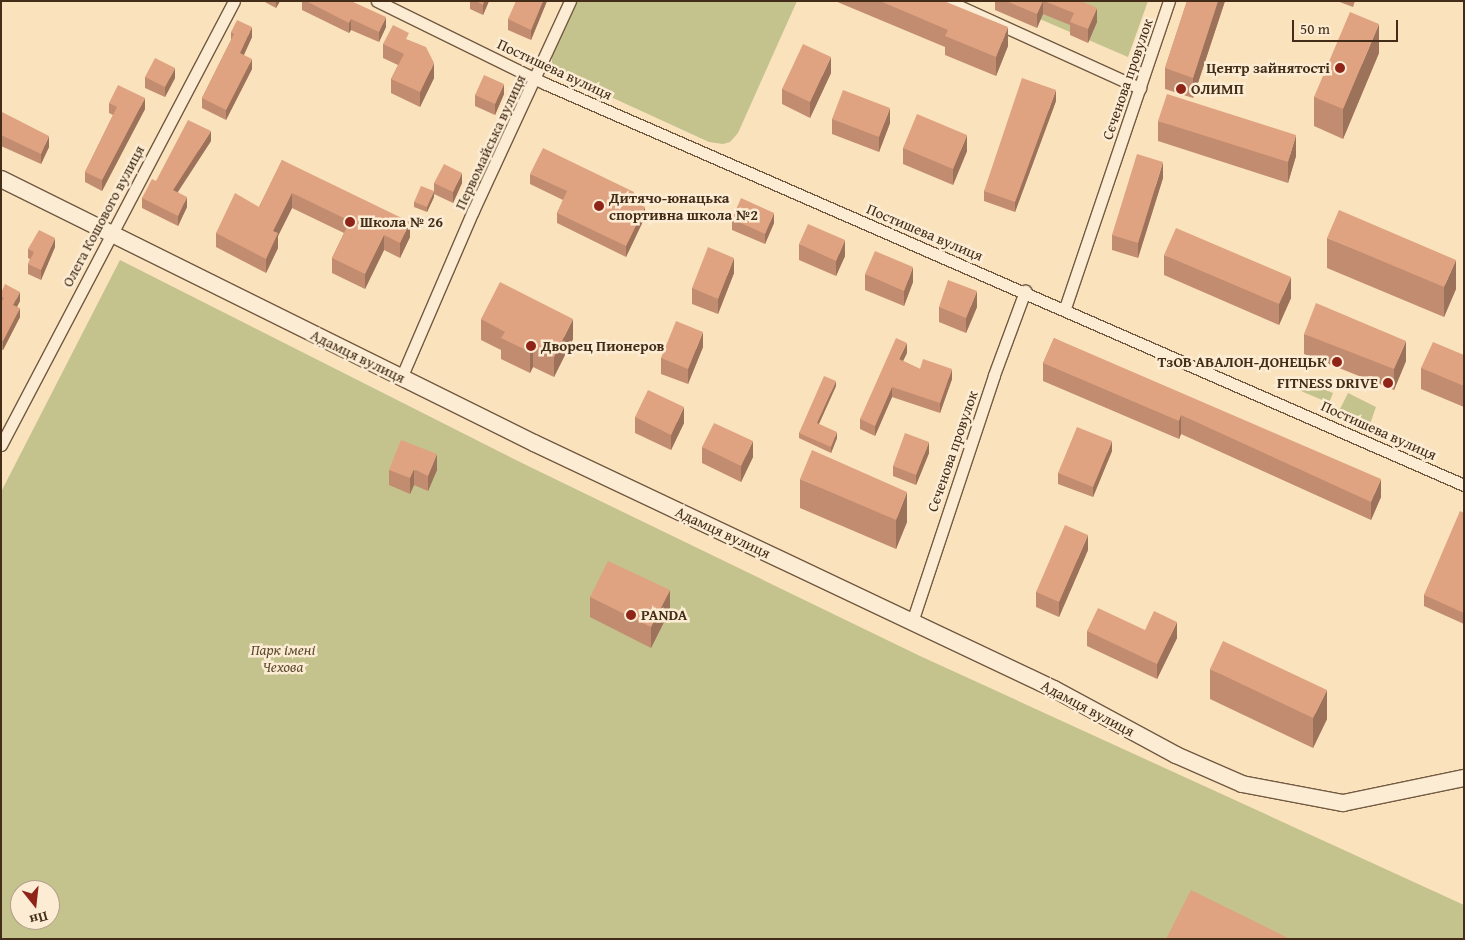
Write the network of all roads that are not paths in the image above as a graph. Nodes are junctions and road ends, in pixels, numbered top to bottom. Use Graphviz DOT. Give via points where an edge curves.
graph roads {
  1 [pos="234,1"];
  2 [pos="377,1"];
  3 [pos="570,1"];
  4 [pos="948,1"];
  5 [pos="1169,1"];
  6 [pos="537,79"];
  7 [pos="1140,88"];
  8 [pos="1,179"];
  9 [pos="110,234"];
  10 [pos="1025,291"];
  11 [pos="1065,308"];
  12 [pos="402,378"];
  13 [pos="1,445"];
  14 [pos="1464,485"];
  15 [pos="912,622"];
  16 [pos="1464,778"];
  1 -- 9 [label="street, Олега Кошового вулиця"];
  2 -- 6 [label="street, Постишева вулиця"];
  3 -- 6 [label="street, Первомайська вулиця"];
  4 -- 7 [label="street"];
  5 -- 7 [label="street, Сєченова провулок"];
  6 -- 10 [label="street, Постишева вулиця"];
  6 -- 12 [label="street, Первомайська вулиця" via="473,212"];
  7 -- 11 [label="street, Сєченова провулок"];
  8 -- 9 [label="street, Адамця вулиця"];
  9 -- 12 [label="street, Адамця вулиця"];
  9 -- 13 [label="street, Олега Кошового вулиця"];
  10 -- 11 [label="street, Постишева вулиця"];
  10 -- 15 [label="street, Сєченова провулок"];
  11 -- 14 [label="street, Постишева вулиця"];
  12 -- 15 [label="street, Адамця вулиця"];
  15 -- 16 [label="street, Адамця вулиця" via="1054,689 1176,755 1242,784 1343,803"];
}
